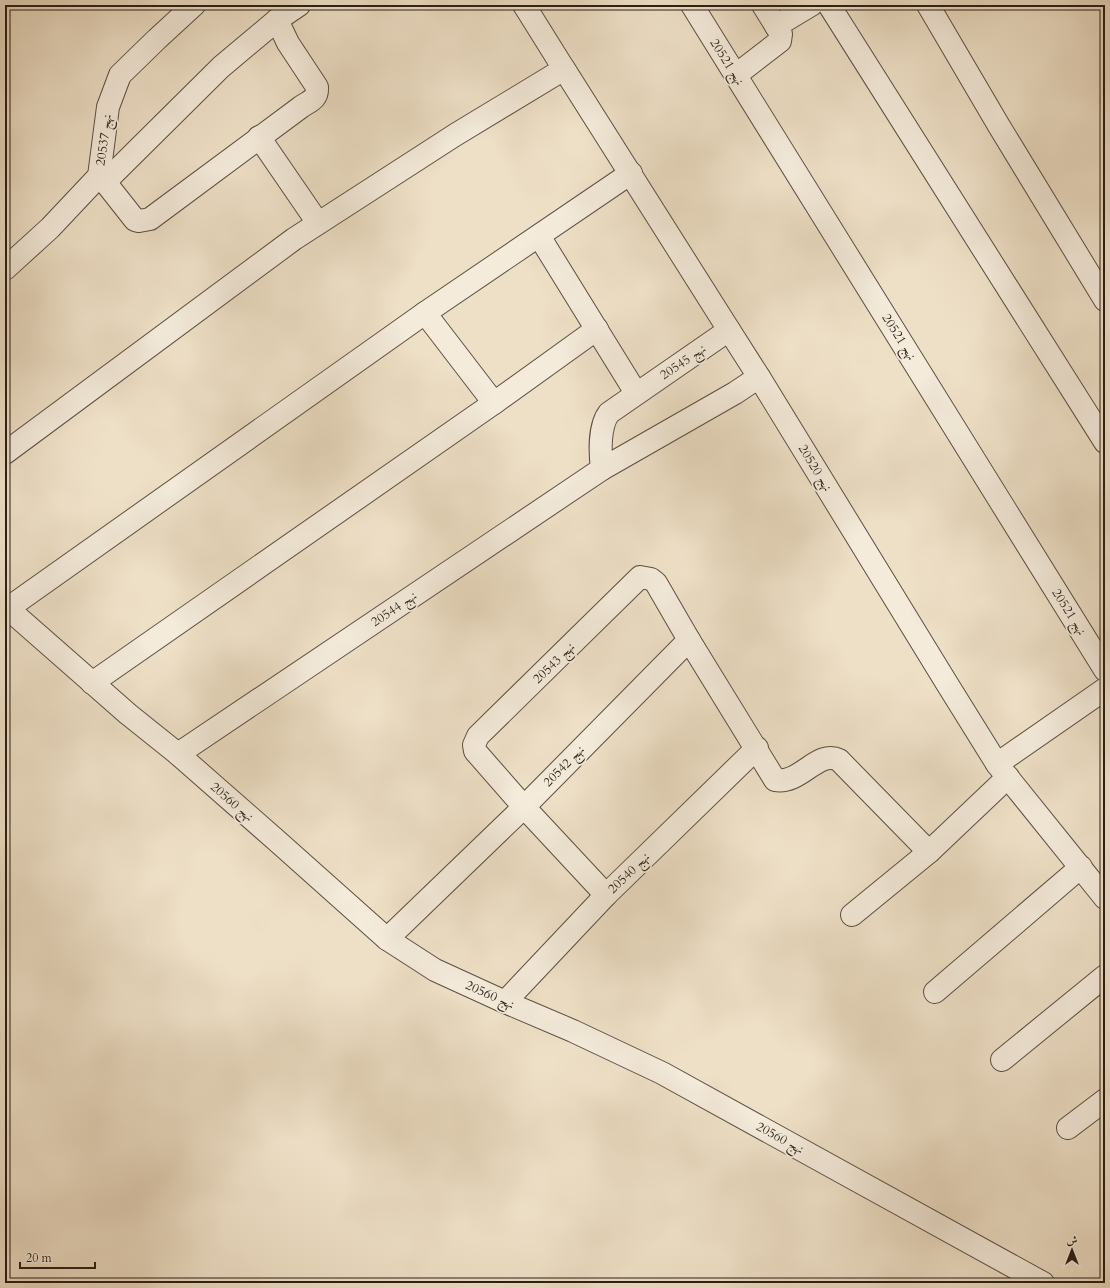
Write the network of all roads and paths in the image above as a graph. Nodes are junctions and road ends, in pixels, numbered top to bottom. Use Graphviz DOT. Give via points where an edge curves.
graph roads {
  1 [pos="194,5"];
  2 [pos="524,5"];
  3 [pos="692,5"];
  4 [pos="763,5"];
  5 [pos="811,5"];
  6 [pos="829,5"];
  7 [pos="928,5"];
  8 [pos="287,10"];
  9 [pos="776,26"];
  10 [pos="564,69"];
  11 [pos="736,75"];
  12 [pos="259,137"];
  13 [pos="631,173"];
  14 [pos="102,179"];
  15 [pos="318,223"];
  16 [pos="538,236"];
  17 [pos="5,269"];
  18 [pos="1105,300"];
  19 [pos="425,313"];
  20 [pos="597,329"];
  21 [pos="729,330"];
  22 [pos="759,377"];
  23 [pos="636,393"];
  24 [pos="494,403"];
  25 [pos="1105,442"];
  26 [pos="5,452"];
  27 [pos="601,464"];
  28 [pos="6,607"];
  29 [pos="689,640"];
  30 [pos="1105,670"];
  31 [pos="92,683"];
  32 [pos="1105,690"];
  33 [pos="757,748"];
  34 [pos="178,754"];
  35 [pos="1003,770"];
  36 [pos="524,807"];
  37 [pos="929,852"];
  38 [pos="1081,867"];
  39 [pos="606,895"];
  40 [pos="1105,898"];
  41 [pos="852,915"];
  42 [pos="387,939"];
  43 [pos="1105,976"];
  44 [pos="935,992"];
  45 [pos="505,1002"];
  46 [pos="1002,1060"];
  47 [pos="1105,1100"];
  48 [pos="1068,1128"];
  49 [pos="1043,1283"];
  1 -- 14 [label="street, نهج 20537" via="120,75 108,107"];
  2 -- 10 [label="street, نهج 20520"];
  3 -- 11 [label="street, نهج 20521"];
  4 -- 9 [label="street"];
  5 -- 9 [label="street"];
  6 -- 25 [label="street"];
  7 -- 18 [label="street"];
  8 -- 12 [label="street" via="288,43 317,87 316,96"];
  8 -- 14 [label="street" via="221,67"];
  9 -- 11 [label="street" via="781,34 780,41"];
  10 -- 13 [label="street, نهج 20520"];
  10 -- 15 [label="street"];
  11 -- 30 [label="street, نهج 20521"];
  12 -- 14 [label="street" via="150,219 135,220"];
  12 -- 15 [label="street"];
  13 -- 16 [label="street"];
  13 -- 21 [label="street, نهج 20520"];
  14 -- 17 [label="street, نهج 20537"];
  15 -- 26 [label="street"];
  16 -- 19 [label="street"];
  16 -- 20 [label="street"];
  19 -- 24 [label="street"];
  19 -- 28 [label="street"];
  20 -- 23 [label="street"];
  20 -- 24 [label="street"];
  21 -- 22 [label="street, نهج 20520"];
  21 -- 23 [label="street, نهج 20545"];
  22 -- 27 [label="street, نهج 20544" via="728,397"];
  22 -- 35 [label="street, نهج 20520" via="946,682"];
  23 -- 27 [label="street, نهج 20545" via="605,418"];
  24 -- 31 [label="street"];
  27 -- 34 [label="street, نهج 20544"];
  28 -- 31 [label="street, نهج 20560"];
  29 -- 33 [label="street"];
  29 -- 36 [label="street, نهج 20542"];
  29 -- 36 [label="street, نهج 20543" via="656,583 652,579 640,577 478,736 474,745 475,751"];
  31 -- 34 [label="street, نهج 20560"];
  32 -- 35 [label="street"];
  33 -- 37 [label="street" via="776,780 782,782 790,780 825,758 834,757 839,760"];
  33 -- 39 [label="street, نهج 20540"];
  34 -- 42 [label="street, نهج 20560"];
  35 -- 37 [label="street"];
  35 -- 38 [label="street, نهج 20520"];
  36 -- 39 [label="street"];
  36 -- 42 [label="street, نهج 20542"];
  37 -- 41 [label="street"];
  38 -- 40 [label="street, نهج 20520"];
  38 -- 44 [label="street"];
  39 -- 45 [label="street, نهج 20540"];
  42 -- 45 [label="street, نهج 20560" via="435,970"];
  43 -- 46 [label="street"];
  45 -- 49 [label="street, نهج 20560" via="662,1073"];
  47 -- 48 [label="street"];
}
